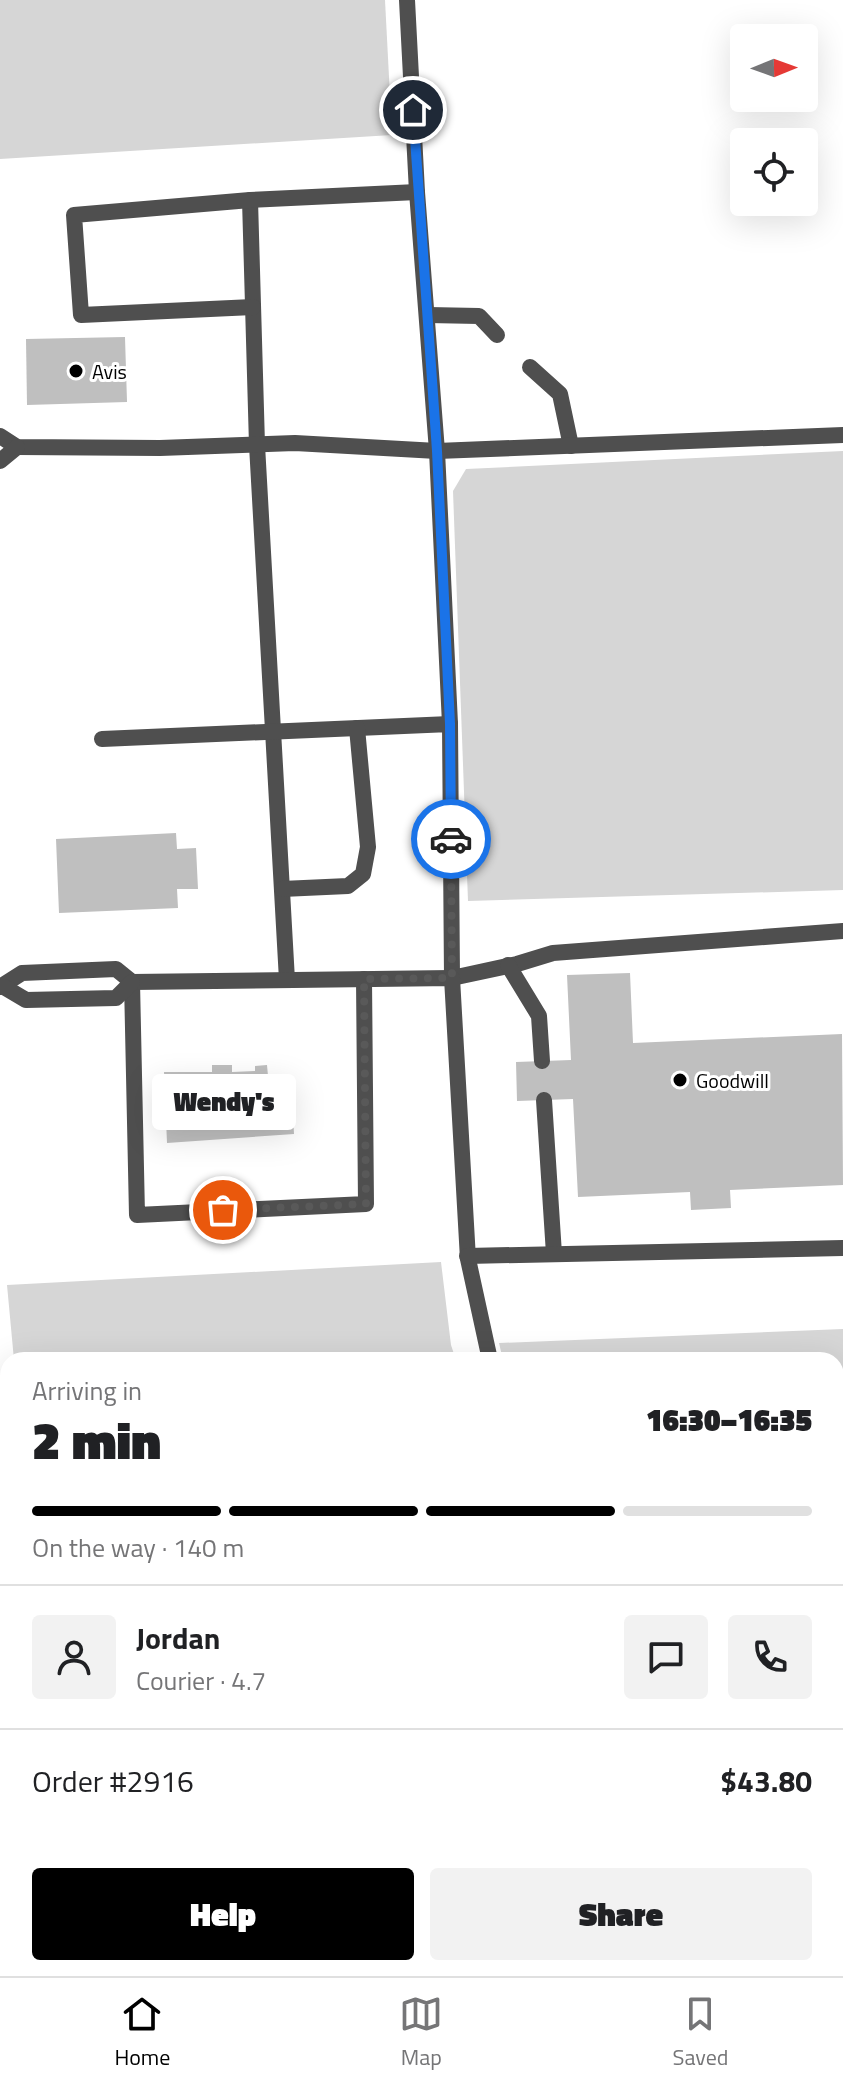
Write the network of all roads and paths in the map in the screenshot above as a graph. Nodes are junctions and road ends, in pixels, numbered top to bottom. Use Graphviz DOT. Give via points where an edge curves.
graph roads {
  1 [pos="407,0"];
  2 [pos="417,192"];
  3 [pos="250,200"];
  4 [pos="253,307"];
  5 [pos="428,315"];
  6 [pos="497,335"];
  7 [pos="530,367"];
  8 [pos="843,435"];
  9 [pos="0,436"];
  10 [pos="257,445"];
  11 [pos="571,446"];
  12 [pos="17,447"];
  13 [pos="437,451"];
  14 [pos="0,461"];
  15 [pos="450,724"];
  16 [pos="357,728"];
  17 [pos="273,732"];
  18 [pos="102,739"];
  19 [pos="282,889"];
  20 [pos="843,931"];
  21 [pos="508,965"];
  22 [pos="452,978"];
  23 [pos="364,979"];
  24 [pos="287,980"];
  25 [pos="132,982"];
  26 [pos="2,987"];
  27 [pos="542,1061"];
  28 [pos="544,1100"];
  29 [pos="843,1248"];
  30 [pos="554,1254"];
  31 [pos="467,1256"];
  32 [pos="488,1352"];
  1 -- 2 [label="lane"];
  2 -- 3 [label="lane"];
  2 -- 5 [label="lane"];
  3 -- 4 [label="lane"];
  3 -- 4 [label="lane" via="74,215 81,315"];
  4 -- 10 [label="lane"];
  5 -- 6 [label="lane" via="479,316"];
  5 -- 13 [label="lane"];
  7 -- 11 [label="lane" via="560,394"];
  8 -- 11 [label="lane"];
  9 -- 12 [label="lane"];
  10 -- 12 [label="lane"];
  10 -- 13 [label="lane"];
  10 -- 17 [label="lane"];
  11 -- 13 [label="lane"];
  12 -- 14 [label="lane"];
  13 -- 15 [label="lane"];
  15 -- 16 [label="lane"];
  15 -- 22 [label="lane"];
  16 -- 17 [label="lane"];
  16 -- 19 [label="lane" via="368,847 363,874 348,886"];
  17 -- 18 [label="lane"];
  17 -- 19 [label="lane"];
  19 -- 24 [label="lane"];
  20 -- 21 [label="lane" via="553,953"];
  21 -- 22 [label="lane"];
  21 -- 27 [label="lane" via="539,1016"];
  22 -- 23 [label="lane"];
  22 -- 31 [label="lane"];
  23 -- 24 [label="lane"];
  23 -- 25 [label="lane" via="366,1204 137,1215"];
  24 -- 25 [label="lane"];
  25 -- 26 [label="lane" via="116,969 22,973"];
  25 -- 26 [label="lane" via="116,998 26,1000"];
  28 -- 30 [label="lane"];
  29 -- 30 [label="lane"];
  30 -- 31 [label="lane"];
  31 -- 32 [label="lane"];
}
